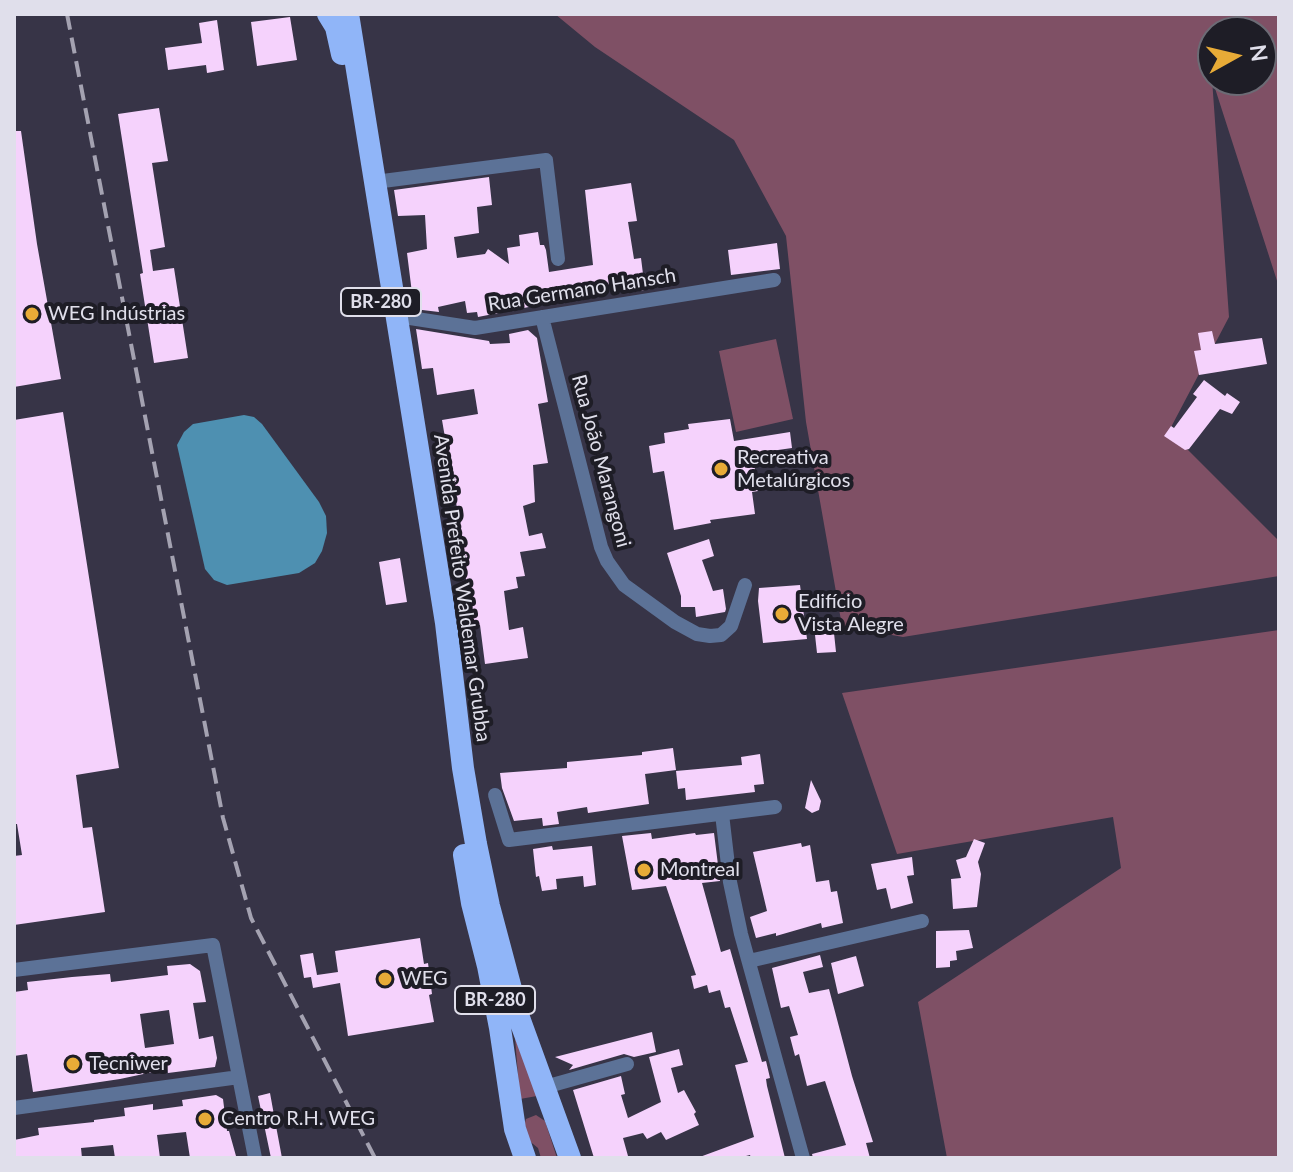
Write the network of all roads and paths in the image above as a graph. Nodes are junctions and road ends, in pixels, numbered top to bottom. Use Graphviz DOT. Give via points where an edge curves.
graph roads {
  1 [pos="337,18"];
  2 [pos="375,182"];
  3 [pos="558,259"];
  4 [pos="774,280"];
  5 [pos="397,316"];
  6 [pos="542,317"];
  7 [pos="745,585"];
  8 [pos="495,795"];
  9 [pos="775,807"];
  10 [pos="722,814"];
  11 [pos="922,921"];
  12 [pos="749,961"];
  13 [pos="14,970"];
  14 [pos="627,1064"];
  15 [pos="239,1077"];
  16 [pos="549,1097"];
  17 [pos="14,1108"];
  18 [pos="513,1119"];
  19 [pos="522,1156"];
  20 [pos="255,1158"];
  21 [pos="570,1158"];
  22 [pos="803,1158"];
  1 -- 2 [label="highway, Avenida Prefeito Waldemar Grubba / BR-280"];
  1 -- 18 [label="highway, Avenida Prefeito Waldemar Grubba / BR-280" via="472,903 500,1028"];
  2 -- 3 [label="street" via="546,160"];
  2 -- 5 [label="highway, Avenida Prefeito Waldemar Grubba / BR-280"];
  4 -- 6 [label="street, Rua Germano Hansch"];
  5 -- 6 [label="street, Rua Germano Hansch" via="475,328"];
  5 -- 16 [label="highway, Avenida Prefeito Waldemar Grubba / BR-280" via="476,844 512,995"];
  6 -- 7 [label="street, Rua João Marangoni" via="601,547 624,585 697,634 721,635 731,626"];
  8 -- 10 [label="street" via="509,840"];
  9 -- 10 [label="street"];
  10 -- 12 [label="street" via="732,894"];
  11 -- 12 [label="street"];
  12 -- 22 [label="street"];
  13 -- 15 [label="street" via="213,945"];
  14 -- 16 [label="street"];
  15 -- 17 [label="street"];
  15 -- 20 [label="street"];
  16 -- 18 [label="highway"];
  16 -- 21 [label="highway, Avenida Prefeito Waldemar Grubba / BR-280"];
  18 -- 19 [label="highway, Avenida Prefeito Waldemar Grubba / BR-280"];
}
